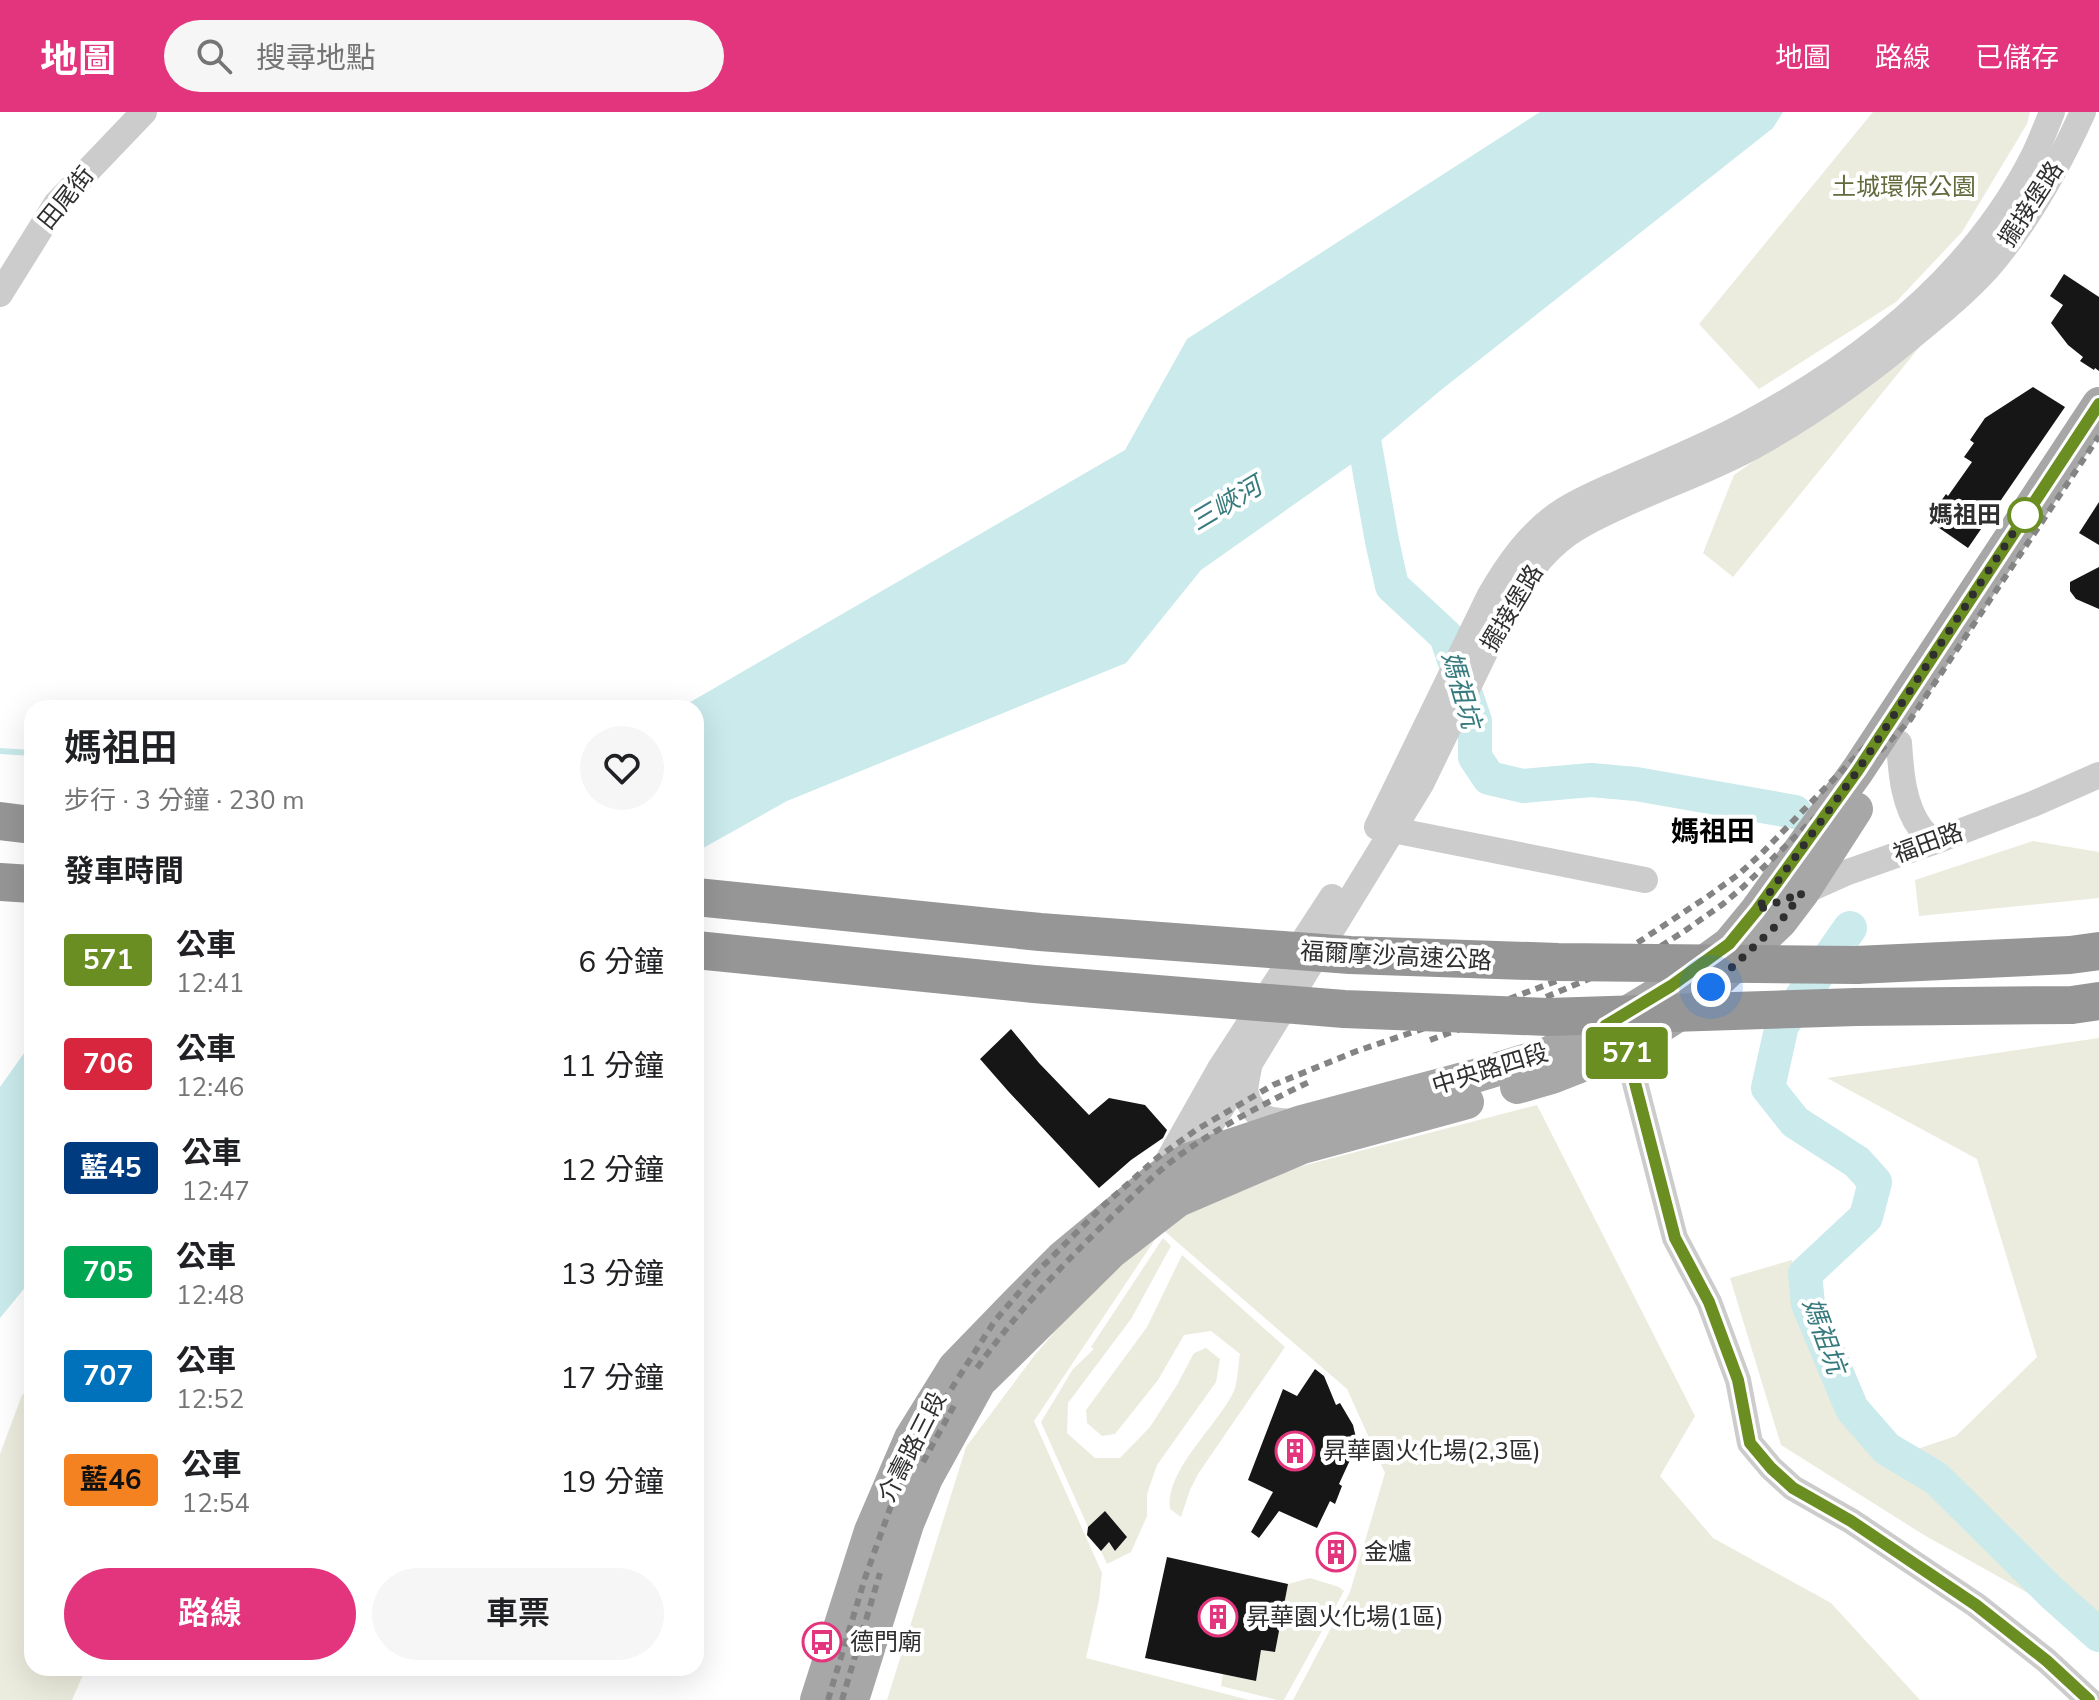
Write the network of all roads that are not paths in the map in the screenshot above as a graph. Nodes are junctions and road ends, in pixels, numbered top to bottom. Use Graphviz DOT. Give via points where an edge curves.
graph roads {
  1 [pos="144,112"];
  2 [pos="2052,112"];
  3 [pos="2083,112"];
  4 [pos="0,294"];
  5 [pos="2099,404"];
  6 [pos="2099,442"];
  7 [pos="1497,604"];
  8 [pos="1899,743"];
  9 [pos="2099,775"];
  10 [pos="1848,791"];
  11 [pos="0,821"];
  12 [pos="24,824"];
  13 [pos="1385,828"];
  14 [pos="1936,841"];
  15 [pos="1786,845"];
  16 [pos="1645,880"];
  17 [pos="0,882"];
  18 [pos="24,884"];
  19 [pos="1778,896"];
  20 [pos="704,898"];
  21 [pos="704,951"];
  22 [pos="2099,951"];
  23 [pos="2099,1001"];
  24 [pos="1616,1037"];
  25 [pos="1250,1063"];
  26 [pos="1302,1122"];
  27 [pos="1188,1160"];
  28 [pos="1167,1190"];
  29 [pos="817,1700"];
  30 [pos="852,1700"];
  31 [pos="2089,1700"];
  1 -- 4 [label="street, 田尾街" via="56,204"];
  2 -- 7 [label="street, 擺接堡路" via="2033,157 1999,213 1931,294 1838,369 1741,427 1560,513 1503,572"];
  3 -- 7 [label="street, 擺接堡路" via="2033,208 1992,263 1945,309 1857,380 1787,427 1568,534"];
  5 -- 10 [label="main road, 中央路四段"];
  6 -- 8 [label="main road, 中央路四段"];
  7 -- 13 [label="street, 擺接堡路"];
  8 -- 10 [label="main road, 中央路四段"];
  8 -- 14 [label="street" via="1908,803 1922,831"];
  9 -- 14 [label="street, 福田路"];
  10 -- 15 [label="street"];
  10 -- 19 [label="main road, 中央路四段"];
  11 -- 12 [label="highway"];
  13 -- 16 [label="street"];
  13 -- 25 [label="street, 擺接堡路"];
  13 -- 28 [label="street, 擺接堡路" via="1221,1067"];
  14 -- 19 [label="street, 福田路"];
  17 -- 18 [label="highway"];
  19 -- 24 [label="main road, 中央路四段" via="1729,944 1671,986"];
  19 -- 24 [label="main road, 中央路四段" via="1780,922 1689,1008"];
  20 -- 22 [label="highway, 福爾摩沙高速公路, bridge" via="1040,932 1350,955 1856,965"];
  21 -- 23 [label="highway, bridge" via="1344,1009 1548,1017"];
  24 -- 26 [label="main road, 中央路四段"];
  24 -- 28 [label="main road, 中央路四段" via="1552,1077"];
  24 -- 31 [label="street" via="1675,1238 1709,1302 1738,1380 1750,1443 1793,1488 1976,1605"];
  25 -- 26 [label="street" via="1246,1093 1255,1112 1270,1121"];
  25 -- 27 [label="street, 擺接堡路"];
  26 -- 27 [label="main road, 中央路四段"];
  27 -- 28 [label="main road, 中央路四段"];
  28 -- 29 [label="main road, 介壽路三段" via="1063,1257 955,1367 911,1438 871,1531"];
  28 -- 30 [label="main road, 介壽路三段" via="979,1382 912,1513"];
}
